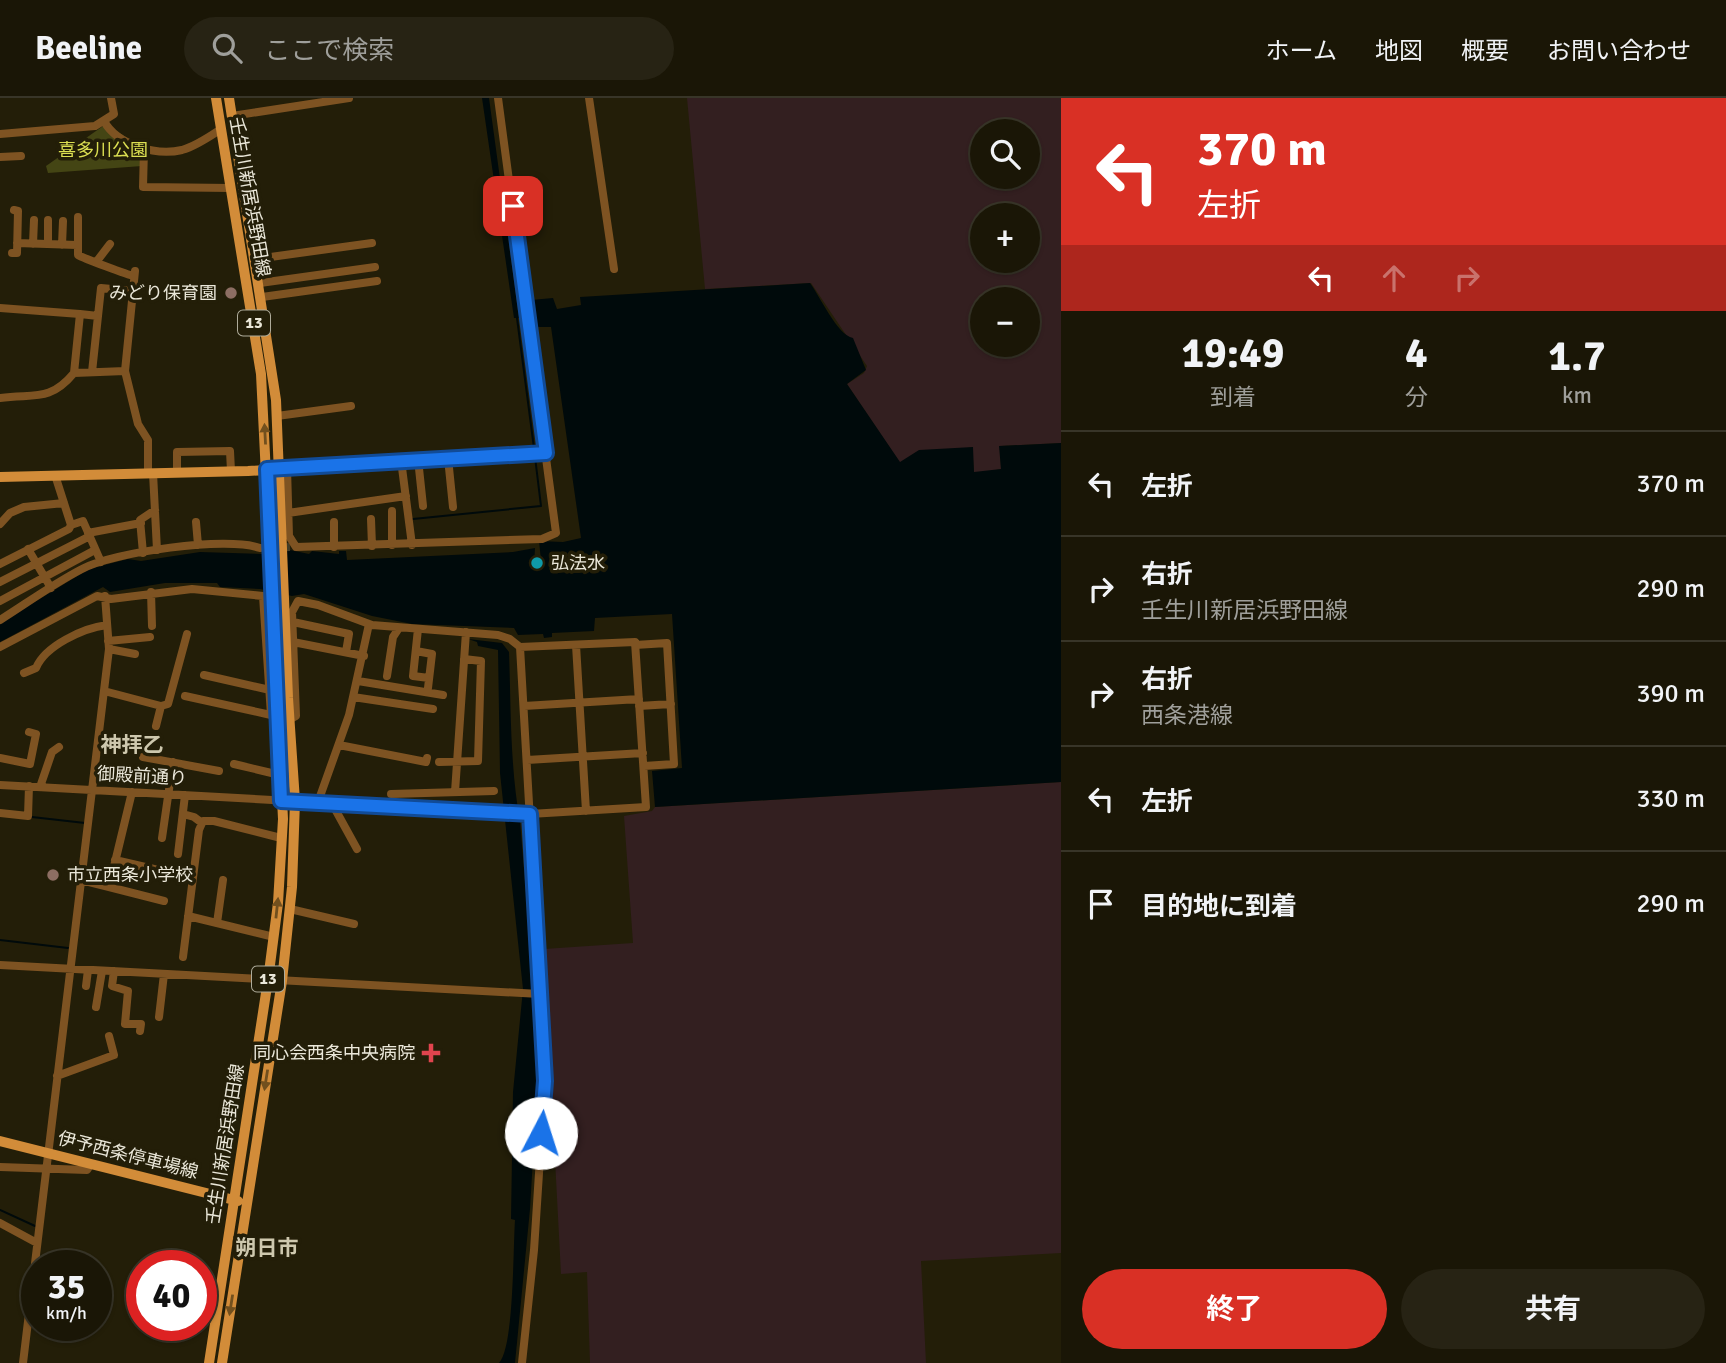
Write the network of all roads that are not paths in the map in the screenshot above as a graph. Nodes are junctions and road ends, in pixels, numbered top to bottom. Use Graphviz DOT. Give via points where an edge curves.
graph roads {
  1 [pos="111,98"];
  2 [pos="216,98"];
  3 [pos="229,98"];
  4 [pos="349,98"];
  5 [pos="498,98"];
  6 [pos="589,98"];
  7 [pos="232,116"];
  8 [pos="104,121"];
  9 [pos="221,129"];
  10 [pos="0,134"];
  11 [pos="144,149"];
  12 [pos="21,156"];
  13 [pos="0,157"];
  14 [pos="231,188"];
  15 [pos="14,210"];
  16 [pos="78,217"];
  17 [pos="34,220"];
  18 [pos="48,220"];
  19 [pos="63,221"];
  20 [pos="18,243"];
  21 [pos="372,243"];
  22 [pos="33,244"];
  23 [pos="48,244"];
  24 [pos="110,244"];
  25 [pos="62,245"];
  26 [pos="77,245"];
  27 [pos="12,253"];
  28 [pos="256,259"];
  29 [pos="97,261"];
  30 [pos="375,267"];
  31 [pos="614,269"];
  32 [pos="377,281"];
  33 [pos="260,283"];
  34 [pos="133,291"];
  35 [pos="262,297"];
  36 [pos="0,308"];
  37 [pos="80,314"];
  38 [pos="98,316"];
  39 [pos="125,371"];
  40 [pos="92,372"];
  41 [pos="74,373"];
  42 [pos="0,398"];
  43 [pos="351,406"];
  44 [pos="277,416"];
  45 [pos="546,453"];
  46 [pos="448,457"];
  47 [pos="418,459"];
  48 [pos="401,460"];
  49 [pos="283,468"];
  50 [pos="267,469"];
  51 [pos="231,471"];
  52 [pos="177,472"];
  53 [pos="151,473"];
  54 [pos="55,475"];
  55 [pos="0,477"];
  56 [pos="406,496"];
  57 [pos="64,503"];
  58 [pos="423,506"];
  59 [pos="454,507"];
  60 [pos="155,510"];
  61 [pos="392,511"];
  62 [pos="288,513"];
  63 [pos="371,519"];
  64 [pos="196,522"];
  65 [pos="334,522"];
  66 [pos="141,523"];
  67 [pos="0,524"];
  68 [pos="71,525"];
  69 [pos="89,534"];
  70 [pos="198,545"];
  71 [pos="392,545"];
  72 [pos="412,545"];
  73 [pos="372,546"];
  74 [pos="334,547"];
  75 [pos="279,549"];
  76 [pos="28,550"];
  77 [pos="95,550"];
  78 [pos="158,550"];
  79 [pos="143,553"];
  80 [pos="101,562"];
  81 [pos="0,564"];
  82 [pos="35,564"];
  83 [pos="44,577"];
  84 [pos="0,582"];
  85 [pos="51,588"];
  86 [pos="151,592"];
  87 [pos="105,596"];
  88 [pos="0,601"];
  89 [pos="0,620"];
  90 [pos="293,622"];
  91 [pos="369,624"];
  92 [pos="107,625"];
  93 [pos="153,626"];
  94 [pos="400,628"];
  95 [pos="418,629"];
  96 [pos="466,632"];
  97 [pos="187,634"];
  98 [pos="150,637"];
  99 [pos="293,642"];
  100 [pos="108,645"];
  101 [pos="576,645"];
  102 [pos="635,645"];
  103 [pos="0,647"];
  104 [pos="520,648"];
  105 [pos="416,651"];
  106 [pos="346,652"];
  107 [pos="135,654"];
  108 [pos="364,656"];
  109 [pos="464,659"];
  110 [pos="24,673"];
  111 [pos="204,675"];
  112 [pos="387,676"];
  113 [pos="429,678"];
  114 [pos="358,681"];
  115 [pos="428,688"];
  116 [pos="104,691"];
  117 [pos="443,695"];
  118 [pos="185,696"];
  119 [pos="353,696"];
  120 [pos="276,697"];
  121 [pos="639,702"];
  122 [pos="580,703"];
  123 [pos="671,704"];
  124 [pos="160,706"];
  125 [pos="524,706"];
  126 [pos="433,709"];
  127 [pos="289,720"];
  128 [pos="156,726"];
  129 [pos="278,727"];
  130 [pos="29,732"];
  131 [pos="339,745"];
  132 [pos="59,747"];
  133 [pos="643,753"];
  134 [pos="583,756"];
  135 [pos="143,757"];
  136 [pos="0,758"];
  137 [pos="427,758"];
  138 [pos="527,760"];
  139 [pos="173,762"];
  140 [pos="439,762"];
  141 [pos="458,763"];
  142 [pos="234,764"];
  143 [pos="644,766"];
  144 [pos="219,771"];
  145 [pos="281,775"];
  146 [pos="0,785"];
  147 [pos="29,786"];
  148 [pos="40,787"];
  149 [pos="92,789"];
  150 [pos="132,792"];
  151 [pos="455,792"];
  152 [pos="494,792"];
  153 [pos="167,794"];
  154 [pos="185,795"];
  155 [pos="281,801"];
  156 [pos="295,801"];
  157 [pos="318,802"];
  158 [pos="335,803"];
  159 [pos="398,807"];
  160 [pos="586,811"];
  161 [pos="0,813"];
  162 [pos="183,814"];
  163 [pos="527,814"];
  164 [pos="202,823"];
  165 [pos="162,838"];
  166 [pos="281,838"];
  167 [pos="357,849"];
  168 [pos="178,855"];
  169 [pos="115,860"];
  170 [pos="165,879"];
  171 [pos="81,880"];
  172 [pos="223,880"];
  173 [pos="109,887"];
  174 [pos="164,901"];
  175 [pos="290,909"];
  176 [pos="188,916"];
  177 [pos="216,923"];
  178 [pos="354,923"];
  179 [pos="274,937"];
  180 [pos="183,957"];
  181 [pos="0,965"];
  182 [pos="71,969"];
  183 [pos="88,970"];
  184 [pos="102,971"];
  185 [pos="114,971"];
  186 [pos="164,974"];
  187 [pos="268,979"];
  188 [pos="282,981"];
  189 [pos="86,986"];
  190 [pos="538,994"];
  191 [pos="96,1007"];
  192 [pos="159,1017"];
  193 [pos="140,1031"];
  194 [pos="110,1035"];
  195 [pos="57,1076"];
  196 [pos="0,1141"];
  197 [pos="48,1153"];
  198 [pos="91,1164"];
  199 [pos="0,1167"];
  200 [pos="46,1169"];
  201 [pos="233,1200"];
  202 [pos="247,1201"];
  203 [pos="0,1223"];
  204 [pos="37,1243"];
  205 [pos="23,1363"];
  206 [pos="209,1363"];
  207 [pos="222,1363"];
  208 [pos="522,1363"];
  1 -- 8 [label="street" via="114,114"];
  2 -- 9 [label="main road, 壬生川新居浜野田線 / 13"];
  3 -- 7 [label="main road, 壬生川新居浜野田線 / 13"];
  4 -- 7 [label="street"];
  5 -- 45 [label="street"];
  6 -- 31 [label="street"];
  7 -- 28 [label="main road, 壬生川新居浜野田線 / 13"];
  8 -- 10 [label="street" via="94,126"];
  8 -- 11 [label="street" via="112,133"];
  9 -- 11 [label="street" via="185,149"];
  9 -- 14 [label="main road, 壬生川新居浜野田線 / 13"];
  11 -- 14 [label="street" via="143,187"];
  12 -- 13 [label="street"];
  50 -- 14 [label="main road, 壬生川新居浜野田線 / 13, one-way" via="261,373"];
  15 -- 20 [label="street" via="18,211"];
  16 -- 26 [label="street"];
  17 -- 22 [label="street"];
  18 -- 23 [label="street"];
  19 -- 25 [label="street"];
  20 -- 22 [label="street"];
  20 -- 27 [label="street" via="17,253"];
  21 -- 28 [label="street"];
  22 -- 23 [label="street"];
  23 -- 25 [label="street"];
  24 -- 29 [label="street"];
  25 -- 26 [label="street"];
  26 -- 29 [label="street" via="80,258"];
  28 -- 33 [label="main road, 壬生川新居浜野田線 / 13"];
  29 -- 34 [label="street" via="124,275 134,273"];
  30 -- 33 [label="street"];
  32 -- 35 [label="street"];
  33 -- 35 [label="main road, 壬生川新居浜野田線 / 13"];
  34 -- 38 [label="street" via="101,288"];
  34 -- 39 [label="street"];
  35 -- 44 [label="main road, 壬生川新居浜野田線 / 13"];
  36 -- 37 [label="street"];
  37 -- 38 [label="street"];
  37 -- 41 [label="street"];
  38 -- 40 [label="street"];
  39 -- 40 [label="street"];
  39 -- 53 [label="street" via="138,424 148,440"];
  40 -- 41 [label="street"];
  41 -- 42 [label="street" via="43,396"];
  43 -- 44 [label="street"];
  44 -- 49 [label="main road, 壬生川新居浜野田線 / 13"];
  45 -- 46 [label="main road"];
  45 -- 72 [label="street" via="553,536"];
  46 -- 47 [label="main road"];
  46 -- 59 [label="street"];
  47 -- 48 [label="main road"];
  47 -- 58 [label="street"];
  48 -- 49 [label="main road"];
  48 -- 56 [label="street"];
  49 -- 50 [label="main road"];
  49 -- 62 [label="street"];
  49 -- 75 [label="main road, 壬生川新居浜野田線 / 13"];
  50 -- 51 [label="main road"];
  50 -- 75 [label="main road, 壬生川新居浜野田線 / 13"];
  51 -- 52 [label="main road"];
  51 -- 52 [label="street" via="230,451 177,452"];
  52 -- 53 [label="main road"];
  53 -- 54 [label="main road"];
  53 -- 60 [label="street"];
  54 -- 55 [label="main road"];
  54 -- 57 [label="street"];
  56 -- 62 [label="street"];
  56 -- 72 [label="street"];
  57 -- 67 [label="street" via="24,508 10,513"];
  57 -- 68 [label="street"];
  60 -- 66 [label="street"];
  60 -- 78 [label="street"];
  61 -- 71 [label="street"];
  62 -- 75 [label="street" via="289,536"];
  63 -- 73 [label="street"];
  64 -- 70 [label="street"];
  65 -- 74 [label="street"];
  66 -- 69 [label="street"];
  66 -- 79 [label="street"];
  68 -- 69 [label="street" via="83,520"];
  68 -- 76 [label="street"];
  69 -- 77 [label="street"];
  69 -- 82 [label="street"];
  70 -- 75 [label="street"];
  70 -- 78 [label="street"];
  71 -- 72 [label="street"];
  71 -- 73 [label="street"];
  73 -- 74 [label="street"];
  74 -- 75 [label="street"];
  75 -- 120 [label="main road, 壬生川新居浜野田線 / 13"];
  76 -- 81 [label="street"];
  76 -- 82 [label="street"];
  77 -- 80 [label="street"];
  77 -- 83 [label="street"];
  78 -- 79 [label="street"];
  79 -- 80 [label="street"];
  80 -- 85 [label="street"];
  82 -- 83 [label="street"];
  82 -- 84 [label="street"];
  83 -- 85 [label="street"];
  83 -- 88 [label="street"];
  85 -- 89 [label="street"];
  86 -- 87 [label="street" via="111,599"];
  86 -- 93 [label="street"];
  86 -- 120 [label="street" via="192,589 263,596"];
  87 -- 92 [label="street"];
  87 -- 103 [label="street" via="90,598"];
  90 -- 91 [label="street" via="292,608 298,601"];
  90 -- 99 [label="street"];
  90 -- 106 [label="street" via="349,634"];
  91 -- 94 [label="street"];
  91 -- 108 [label="street"];
  92 -- 100 [label="street"];
  92 -- 110 [label="street" via="76,635 41,656 36,668"];
  94 -- 95 [label="street"];
  94 -- 112 [label="street" via="393,637"];
  95 -- 96 [label="street"];
  95 -- 105 [label="street"];
  96 -- 104 [label="street" via="505,636"];
  96 -- 109 [label="street"];
  97 -- 124 [label="street" via="171,699"];
  98 -- 100 [label="street"];
  99 -- 106 [label="street"];
  99 -- 127 [label="street" via="296,716"];
  100 -- 107 [label="street"];
  100 -- 116 [label="street"];
  101 -- 102 [label="street"];
  101 -- 104 [label="street"];
  101 -- 122 [label="street"];
  102 -- 121 [label="street"];
  102 -- 123 [label="street" via="667,643"];
  104 -- 125 [label="street"];
  105 -- 113 [label="street" via="432,654"];
  105 -- 113 [label="street" via="413,676"];
  106 -- 108 [label="street"];
  108 -- 114 [label="street"];
  109 -- 141 [label="street"];
  109 -- 141 [label="street" via="481,661 478,761"];
  111 -- 120 [label="street"];
  113 -- 115 [label="street"];
  114 -- 117 [label="street"];
  114 -- 119 [label="street"];
  116 -- 124 [label="street"];
  116 -- 149 [label="street"];
  118 -- 120 [label="street" via="271,715"];
  119 -- 126 [label="street"];
  119 -- 131 [label="street"];
  120 -- 127 [label="main road, 壬生川新居浜野田線 / 13"];
  120 -- 129 [label="main road, 壬生川新居浜野田線 / 13"];
  121 -- 122 [label="street"];
  121 -- 123 [label="street"];
  121 -- 133 [label="street"];
  122 -- 125 [label="street"];
  122 -- 134 [label="street"];
  123 -- 143 [label="street" via="674,764"];
  124 -- 128 [label="street"];
  125 -- 138 [label="street"];
  127 -- 129 [label="street"];
  127 -- 156 [label="main road, 壬生川新居浜野田線 / 13"];
  129 -- 145 [label="main road, 壬生川新居浜野田線 / 13"];
  130 -- 136 [label="street" via="36,734 30,764"];
  131 -- 137 [label="street" via="426,762"];
  131 -- 157 [label="street"];
  132 -- 148 [label="street" via="52,752"];
  133 -- 134 [label="street"];
  133 -- 143 [label="street"];
  134 -- 138 [label="street"];
  134 -- 160 [label="street"];
  135 -- 139 [label="street"];
  138 -- 163 [label="street"];
  139 -- 144 [label="street"];
  139 -- 153 [label="street"];
  140 -- 141 [label="street"];
  141 -- 151 [label="street"];
  142 -- 145 [label="street"];
  143 -- 160 [label="street, 御殿前通り" via="646,807"];
  145 -- 155 [label="main road, 壬生川新居浜野田線 / 13"];
  146 -- 147 [label="street, 御殿前通り"];
  147 -- 148 [label="street, 御殿前通り"];
  147 -- 161 [label="street" via="28,816"];
  148 -- 149 [label="street, 御殿前通り"];
  149 -- 150 [label="street, 御殿前通り"];
  149 -- 171 [label="street"];
  150 -- 153 [label="street, 御殿前通り"];
  150 -- 169 [label="street"];
  151 -- 152 [label="street"];
  151 -- 159 [label="street" via="395,794"];
  153 -- 154 [label="street, 御殿前通り"];
  153 -- 165 [label="street"];
  154 -- 155 [label="street, 御殿前通り"];
  154 -- 162 [label="street"];
  155 -- 156 [label="street, 御殿前通り"];
  155 -- 166 [label="main road, 壬生川新居浜野田線 / 13"];
  156 -- 157 [label="street, 御殿前通り"];
  156 -- 175 [label="main road, 壬生川新居浜野田線 / 13"];
  157 -- 158 [label="street, 御殿前通り"];
  158 -- 159 [label="street, 御殿前通り"];
  158 -- 167 [label="street"];
  159 -- 163 [label="street, 御殿前通り"];
  160 -- 163 [label="street, 御殿前通り"];
  162 -- 164 [label="street"];
  162 -- 168 [label="street"];
  163 -- 190 [label="street"];
  164 -- 166 [label="street" via="206,820"];
  164 -- 176 [label="street"];
  179 -- 166 [label="main road, 壬生川新居浜野田線 / 13, one-way"];
  169 -- 170 [label="street" via="167,872"];
  169 -- 173 [label="street"];
  171 -- 173 [label="street"];
  171 -- 182 [label="street"];
  172 -- 177 [label="street"];
  173 -- 174 [label="street"];
  175 -- 178 [label="street"];
  175 -- 188 [label="main road, 壬生川新居浜野田線 / 13"];
  176 -- 177 [label="street"];
  176 -- 180 [label="street"];
  177 -- 179 [label="street"];
  179 -- 187 [label="main road, 壬生川新居浜野田線 / 13"];
  181 -- 182 [label="street"];
  182 -- 183 [label="street"];
  182 -- 195 [label="street"];
  183 -- 184 [label="street"];
  183 -- 189 [label="street"];
  184 -- 185 [label="street"];
  184 -- 191 [label="street"];
  185 -- 186 [label="street"];
  185 -- 193 [label="street" via="112,986 128,991 125,1024 141,1024"];
  186 -- 187 [label="street"];
  186 -- 192 [label="street"];
  187 -- 188 [label="street"];
  187 -- 201 [label="main road, 壬生川新居浜野田線 / 13"];
  188 -- 190 [label="street"];
  188 -- 202 [label="main road, 壬生川新居浜野田線 / 13, one-way"];
  190 -- 208 [label="street" via="545,1081"];
  194 -- 195 [label="street" via="114,1055"];
  195 -- 197 [label="street"];
  196 -- 197 [label="main road, 伊予西条停車場線"];
  197 -- 198 [label="main road, 伊予西条停車場線"];
  197 -- 200 [label="street"];
  198 -- 200 [label="street" via="87,1170"];
  198 -- 201 [label="main road, 伊予西条停車場線"];
  199 -- 200 [label="street"];
  200 -- 204 [label="street"];
  201 -- 202 [label="main road, 伊予西条停車場線"];
  201 -- 206 [label="main road, 壬生川新居浜野田線 / 13"];
  202 -- 207 [label="main road, 壬生川新居浜野田線 / 13, one-way"];
  203 -- 204 [label="street"];
  204 -- 205 [label="street"];
}
